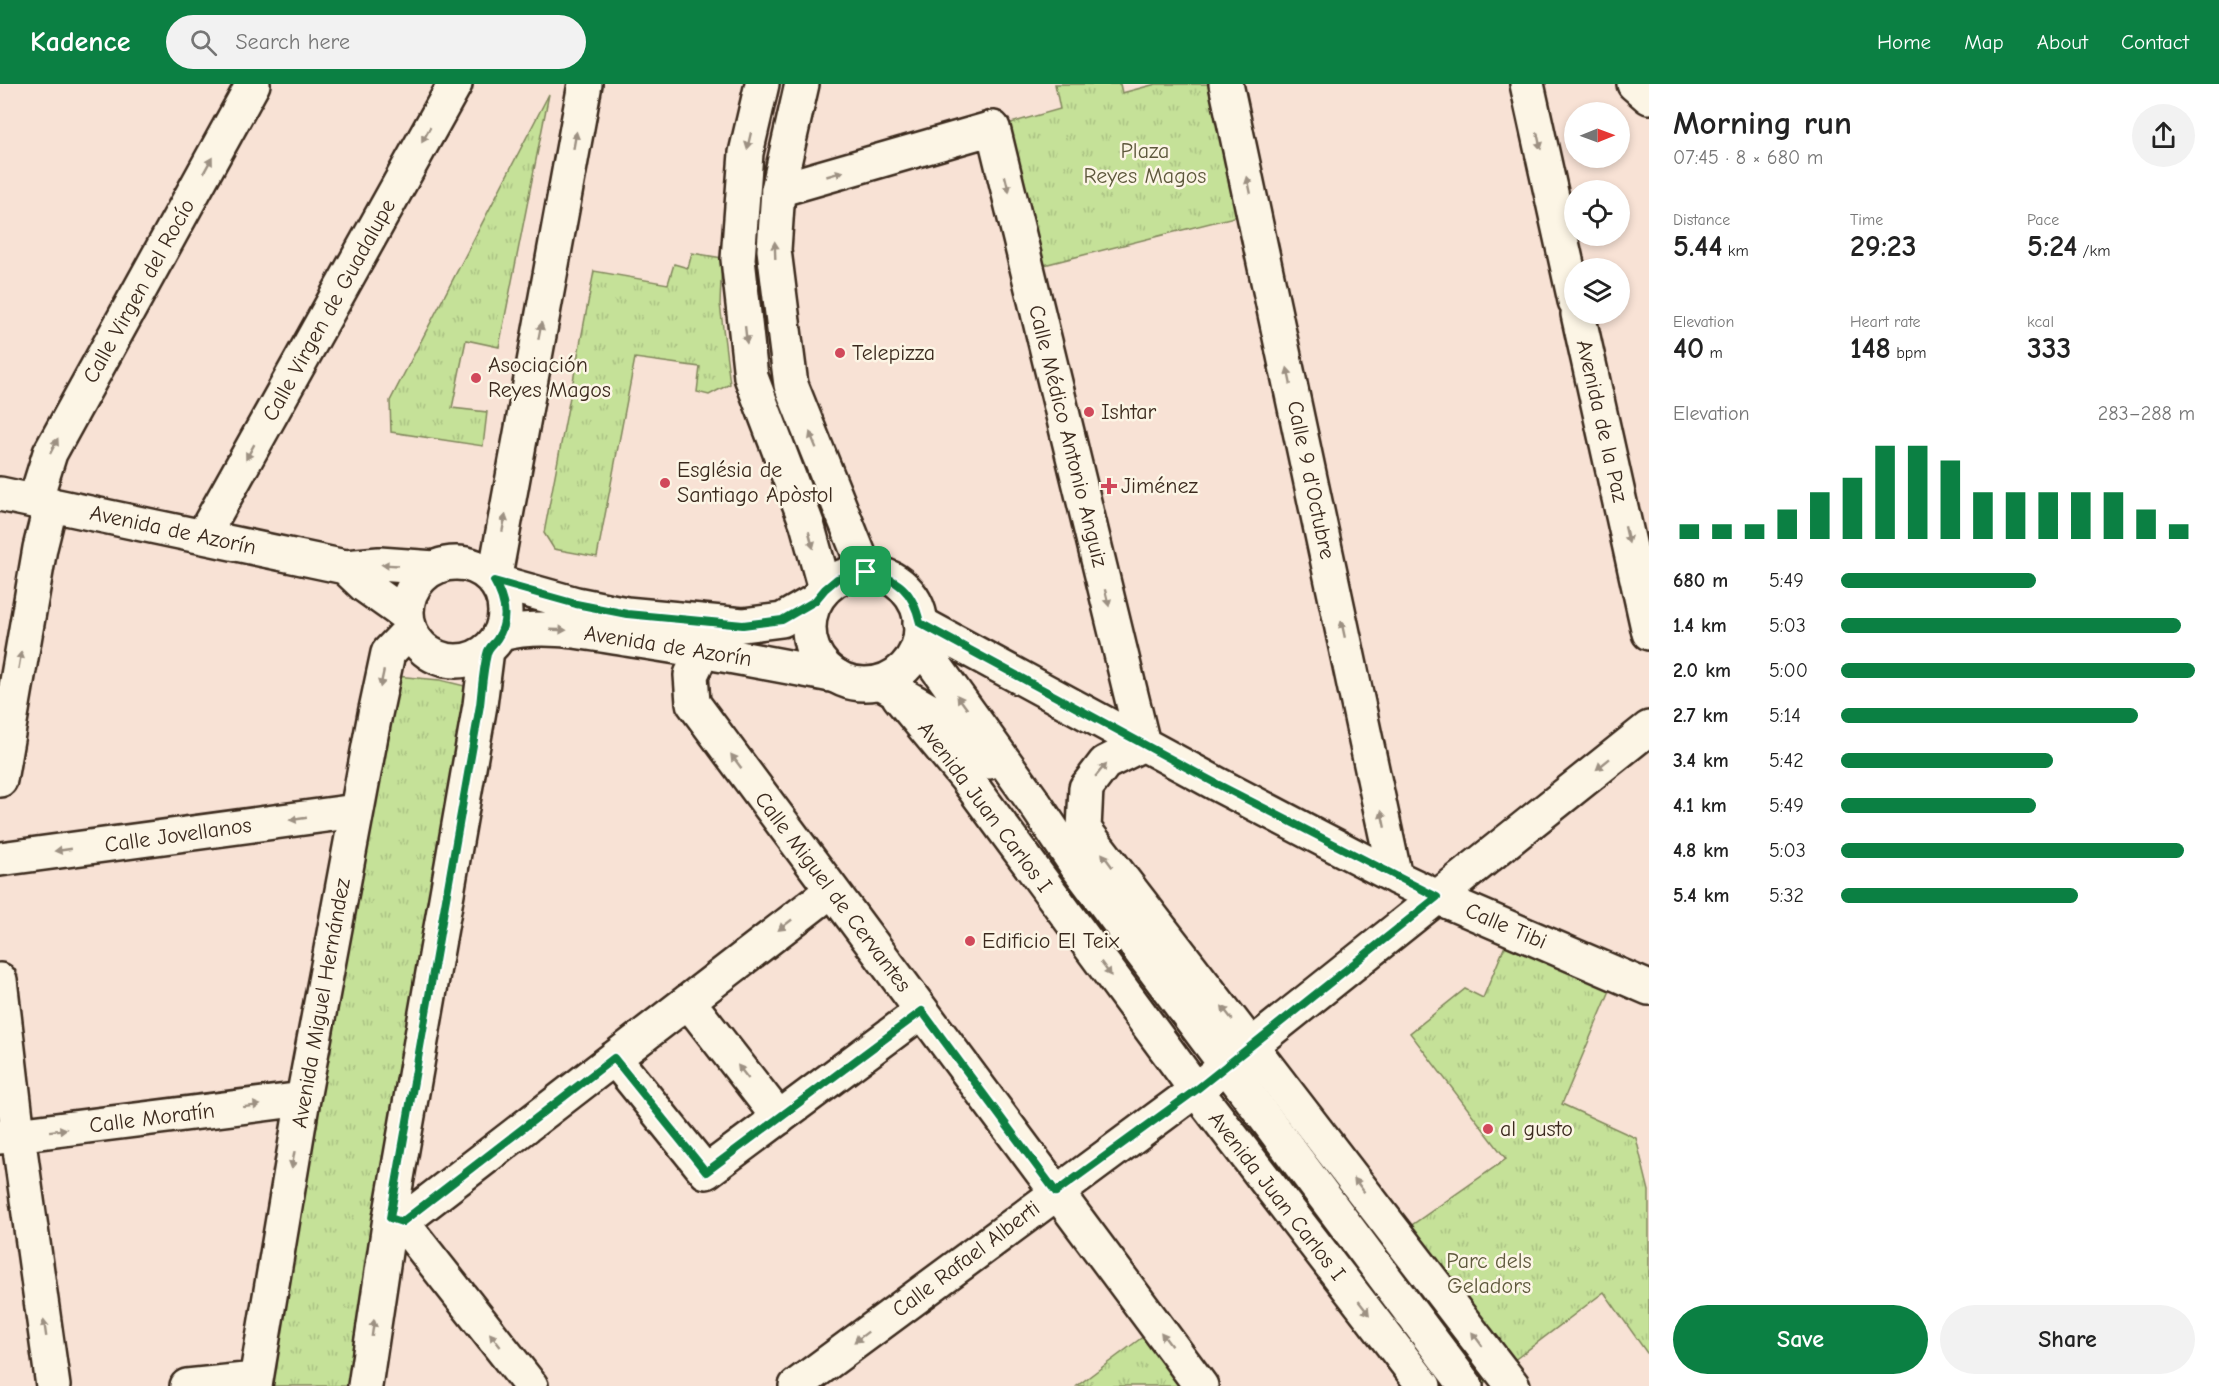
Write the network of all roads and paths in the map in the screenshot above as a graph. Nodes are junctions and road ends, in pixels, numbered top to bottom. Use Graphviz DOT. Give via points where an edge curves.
graph roads {
  1 [pos="253,84"];
  2 [pos="455,84"];
  3 [pos="585,84"];
  4 [pos="762,84"];
  5 [pos="802,84"];
  6 [pos="1226,84"];
  7 [pos="1527,84"];
  8 [pos="1634,84"];
  9 [pos="1649,97"];
  10 [pos="778,190"];
  11 [pos="1565,258"];
  12 [pos="1580,324"];
  13 [pos="0,494"];
  14 [pos="43,503"];
  15 [pos="203,536"];
  16 [pos="345,567"];
  17 [pos="435,568"];
  18 [pos="866,572"];
  19 [pos="494,581"];
  20 [pos="820,595"];
  21 [pos="408,622"];
  22 [pos="919,633"];
  23 [pos="1649,633"];
  24 [pos="494,642"];
  25 [pos="703,650"];
  26 [pos="836,676"];
  27 [pos="886,685"];
  28 [pos="1649,728"];
  29 [pos="1143,744"];
  30 [pos="0,780"];
  31 [pos="1033,801"];
  32 [pos="356,811"];
  33 [pos="1084,829"];
  34 [pos="0,859"];
  35 [pos="1076,865"];
  36 [pos="1395,876"];
  37 [pos="832,890"];
  38 [pos="1437,897"];
  39 [pos="0,980"];
  40 [pos="1649,988"];
  41 [pos="688,1001"];
  42 [pos="922,1011"];
  43 [pos="1252,1045"];
  44 [pos="614,1058"];
  45 [pos="1227,1065"];
  46 [pos="1196,1090"];
  47 [pos="303,1099"];
  48 [pos="779,1118"];
  49 [pos="9,1136"];
  50 [pos="1056,1192"];
  51 [pos="396,1220"];
  52 [pos="255,1383"];
  53 [pos="53,1386"];
  54 [pos="188,1386"];
  55 [pos="365,1386"];
  56 [pos="531,1386"];
  57 [pos="796,1386"];
  58 [pos="1201,1386"];
  59 [pos="1424,1386"];
  60 [pos="1467,1386"];
  61 [pos="1513,1386"];
  14 -- 1 [label="street, Calle Virgen del Rocío, one-way" via="50,453"];
  2 -- 15 [label="street, Calle Virgen de Guadalupe, one-way"];
  19 -- 3 [label="street, one-way"];
  4 -- 20 [label="street, one-way" via="746,153 738,259 751,377 807,524"];
  5 -- 10 [label="street"];
  36 -- 6 [label="street, Calle 9 d'Octubre, one-way"];
  7 -- 11 [label="street, one-way"];
  8 -- 9 [label="street"];
  18 -- 10 [label="street, one-way" via="791,385 774,250"];
  10 -- 29 [label="street, Calle Médico Antonio Anguiz, one-way" via="993,128"];
  12 -- 23 [label="street, Avenida de la Paz, one-way"];
  13 -- 14 [label="street, Avenida de Azorín"];
  14 -- 15 [label="street, Avenida de Azorín"];
  30 -- 14 [label="street, Calle Virgen del Rocío, one-way" via="40,548"];
  15 -- 16 [label="street, Avenida de Azorín"];
  17 -- 16 [label="street, Avenida de Azorín, one-way" via="379,564"];
  16 -- 21 [label="street"];
  17 -- 19 [label="street" via="468,564"];
  17 -- 21 [label="street" via="414,585 408,599"];
  18 -- 20 [label="street" via="837,579"];
  18 -- 22 [label="street" via="897,582 913,600"];
  19 -- 20 [label="street, Avenida de Azorín" via="627,614 743,625 782,620"];
  19 -- 24 [label="street" via="505,610"];
  20 -- 26 [label="street" via="809,620 809,636 823,666"];
  21 -- 24 [label="street" via="418,643 443,660 474,659"];
  21 -- 32 [label="street, Avenida Miguel Hernández, one-way" via="388,653"];
  22 -- 27 [label="street" via="913,655"];
  22 -- 29 [label="street, Calle Tibi"];
  31 -- 22 [label="street, Avenida Juan Carlos I, one-way"];
  24 -- 25 [label="street, Avenida de Azorín, one-way" via="521,629 566,630"];
  24 -- 51 [label="street" via="480,705"];
  25 -- 26 [label="street, Avenida de Azorín"];
  37 -- 25 [label="street, Calle Miguel de Cervantes, one-way" via="693,703 691,675"];
  26 -- 27 [label="street" via="850,682"];
  27 -- 31 [label="street, Avenida Juan Carlos I" via="929,710"];
  27 -- 46 [label="street, Avenida Juan Carlos I, one-way" via="966,778"];
  28 -- 38 [label="street, Calle Rafael Alberti, one-way"];
  33 -- 29 [label="street, one-way" via="1086,788 1105,763"];
  29 -- 36 [label="street, Calle Tibi"];
  31 -- 35 [label="street, Avenida Juan Carlos I"];
  32 -- 34 [label="street, Calle Jovellanos, one-way"];
  32 -- 47 [label="street, Avenida Miguel Hernández"];
  33 -- 35 [label="street"];
  43 -- 33 [label="street, one-way"];
  35 -- 45 [label="street, Avenida Juan Carlos I"];
  36 -- 38 [label="street, Calle Tibi"];
  37 -- 41 [label="street, one-way"];
  37 -- 42 [label="street, Calle Miguel de Cervantes"];
  38 -- 40 [label="street, Calle Tibi"];
  38 -- 43 [label="street, Calle Rafael Alberti"];
  39 -- 49 [label="street"];
  41 -- 44 [label="street"];
  48 -- 41 [label="street, one-way"];
  42 -- 48 [label="street"];
  42 -- 50 [label="street, Calle Miguel de Cervantes"];
  43 -- 45 [label="street, Calle Rafael Alberti"];
  61 -- 43 [label="street, one-way"];
  44 -- 48 [label="street" via="706,1172"];
  44 -- 51 [label="street"];
  45 -- 46 [label="street, Calle Rafael Alberti"];
  45 -- 60 [label="street, Avenida Juan Carlos I"];
  46 -- 50 [label="street, Calle Rafael Alberti"];
  46 -- 59 [label="street, Avenida Juan Carlos I, one-way"];
  49 -- 47 [label="street, Calle Moratín, one-way"];
  47 -- 52 [label="street, Avenida Miguel Hernández, one-way"];
  53 -- 49 [label="street, one-way"];
  50 -- 57 [label="street, Calle Rafael Alberti, one-way"];
  58 -- 50 [label="street, Calle Miguel de Cervantes, one-way"];
  55 -- 51 [label="street, one-way"];
  56 -- 51 [label="street, one-way"];
  52 -- 54 [label="street"];
}
